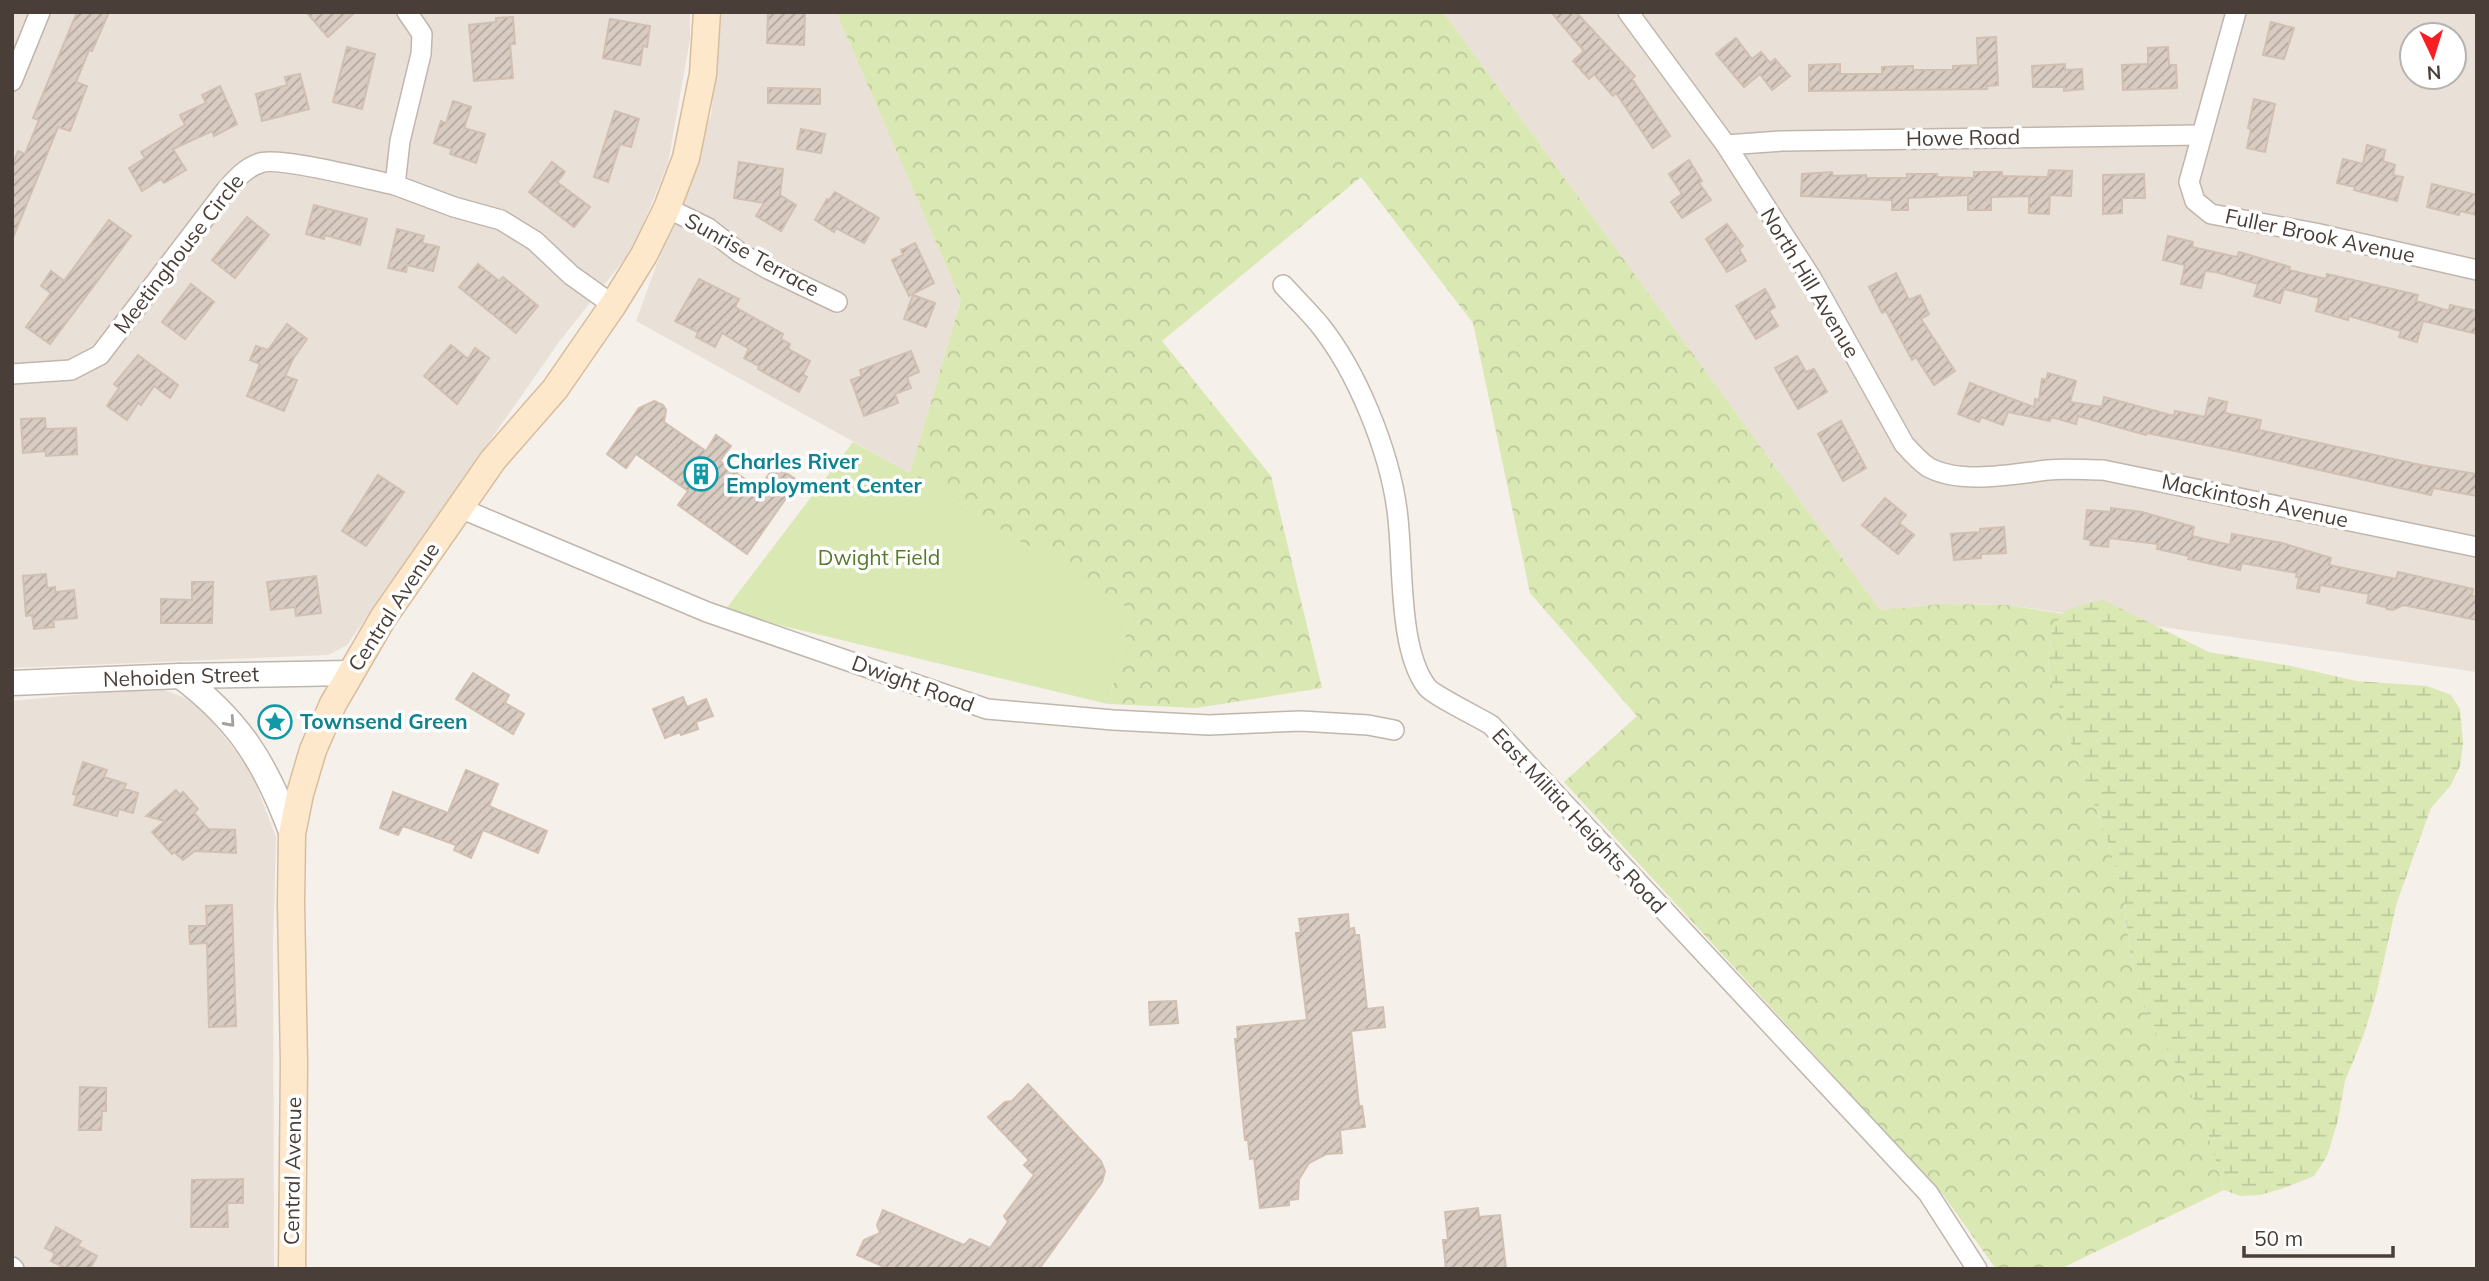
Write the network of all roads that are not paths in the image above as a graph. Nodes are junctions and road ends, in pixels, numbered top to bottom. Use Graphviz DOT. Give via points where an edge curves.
graph roads {
  1 [pos="40,12"];
  2 [pos="407,12"];
  3 [pos="707,12"];
  4 [pos="1629,12"];
  5 [pos="2236,12"];
  6 [pos="12,81"];
  7 [pos="2200,135"];
  8 [pos="1726,145"];
  9 [pos="395,185"];
  10 [pos="667,208"];
  11 [pos="2477,270"];
  12 [pos="1283,285"];
  13 [pos="837,302"];
  14 [pos="613,305"];
  15 [pos="12,374"];
  16 [pos="2033,472"];
  17 [pos="460,508"];
  18 [pos="2477,547"];
  19 [pos="350,673"];
  20 [pos="180,676"];
  21 [pos="12,683"];
  22 [pos="1394,730"];
  23 [pos="292,834"];
  24 [pos="292,1269"];
  25 [pos="1977,1269"];
  1 -- 6 [label="street"];
  2 -- 9 [label="street" via="422,34 421,54 400,141"];
  3 -- 10 [label="main road, Central Avenue" via="702,74 686,158"];
  4 -- 8 [label="street, North Hill Avenue"];
  5 -- 7 [label="street, Fuller Brook Avenue"];
  7 -- 8 [label="street, Howe Road"];
  7 -- 11 [label="street, Fuller Brook Avenue" via="2189,182 2195,201 2211,214"];
  8 -- 16 [label="street, North Hill Avenue" via="1812,279 1904,444 1918,459 1931,468 1963,476"];
  9 -- 14 [label="street, Meetinghouse Circle" via="501,220 535,241"];
  9 -- 15 [label="street, Meetinghouse Circle" via="263,161 247,169 226,190 100,355 71,370"];
  10 -- 13 [label="street, Sunrise Terrace" via="708,228 768,269"];
  10 -- 14 [label="main road, Central Avenue"];
  12 -- 25 [label="street, East Militia Heights Road" via="1320,326 1356,383 1377,431 1397,509 1411,649 1429,690 1491,726 1928,1193"];
  14 -- 17 [label="main road, Central Avenue" via="555,389 493,460"];
  16 -- 18 [label="street, Mackintosh Avenue" via="2103,470"];
  17 -- 19 [label="main road, Central Avenue"];
  17 -- 22 [label="street, Dwight Road" via="707,612 987,709 1209,725 1301,721"];
  19 -- 20 [label="street, Nehoiden Street"];
  19 -- 23 [label="main road, Central Avenue" via="315,746"];
  20 -- 21 [label="street, Nehoiden Street"];
  20 -- 23 [label="street, one-way" via="213,703 256,754"];
  23 -- 24 [label="main road, Central Avenue"];
}
